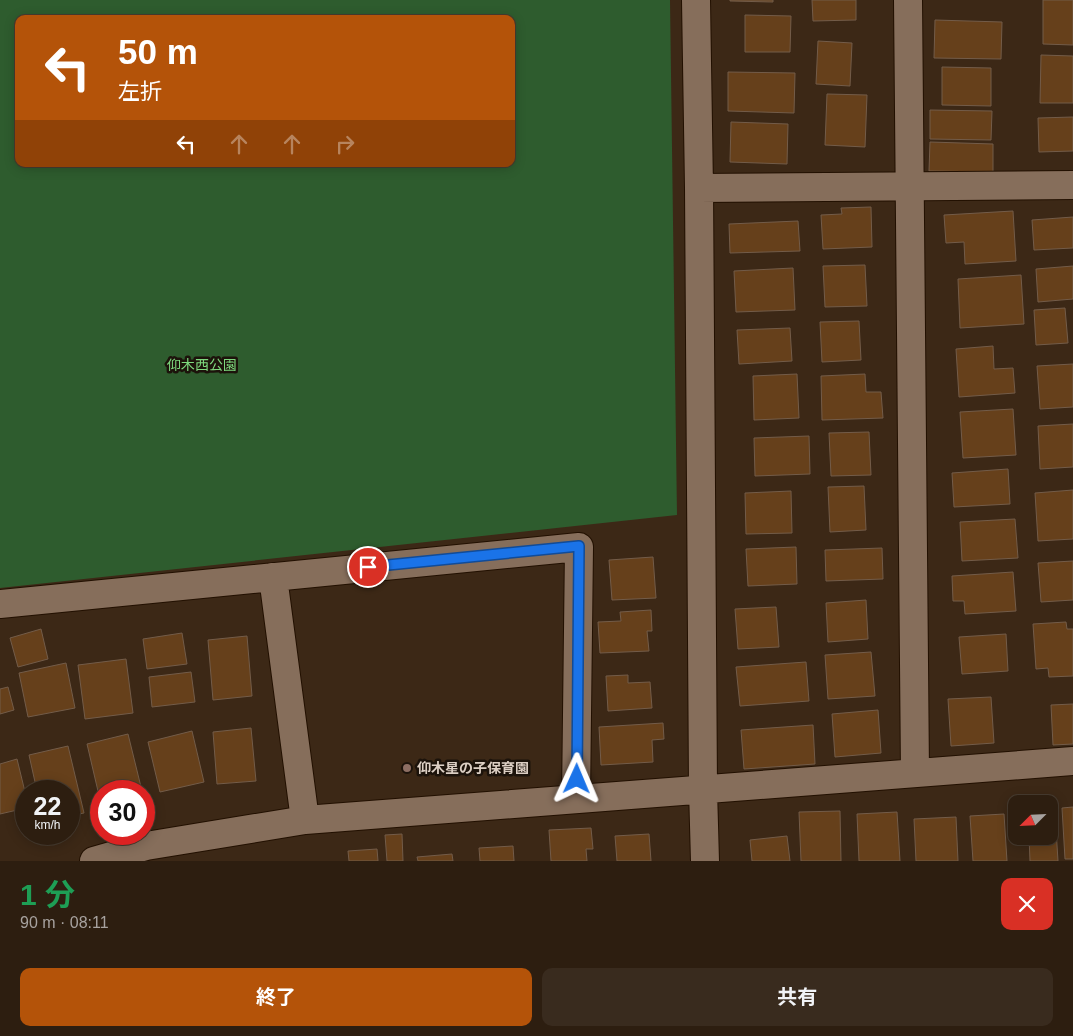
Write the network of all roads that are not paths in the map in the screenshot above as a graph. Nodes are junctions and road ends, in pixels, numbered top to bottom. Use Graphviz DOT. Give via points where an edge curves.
graph roads {
  1 [pos="696,0"];
  2 [pos="908,0"];
  3 [pos="1073,185"];
  4 [pos="909,186"];
  5 [pos="699,188"];
  6 [pos="273,576"];
  7 [pos="0,604"];
  8 [pos="1073,760"];
  9 [pos="914,773"];
  10 [pos="703,789"];
  11 [pos="576,799"];
  12 [pos="305,820"];
  13 [pos="94,861"];
  14 [pos="705,861"];
  1 -- 5 [label="street"];
  2 -- 4 [label="street"];
  3 -- 4 [label="street"];
  4 -- 5 [label="street"];
  4 -- 9 [label="street"];
  5 -- 10 [label="street"];
  6 -- 7 [label="street"];
  6 -- 11 [label="street" via="579,546"];
  6 -- 12 [label="street"];
  8 -- 9 [label="street"];
  9 -- 10 [label="street"];
  10 -- 11 [label="street"];
  10 -- 14 [label="street"];
  11 -- 12 [label="street"];
  12 -- 13 [label="street" via="146,846"];
}
